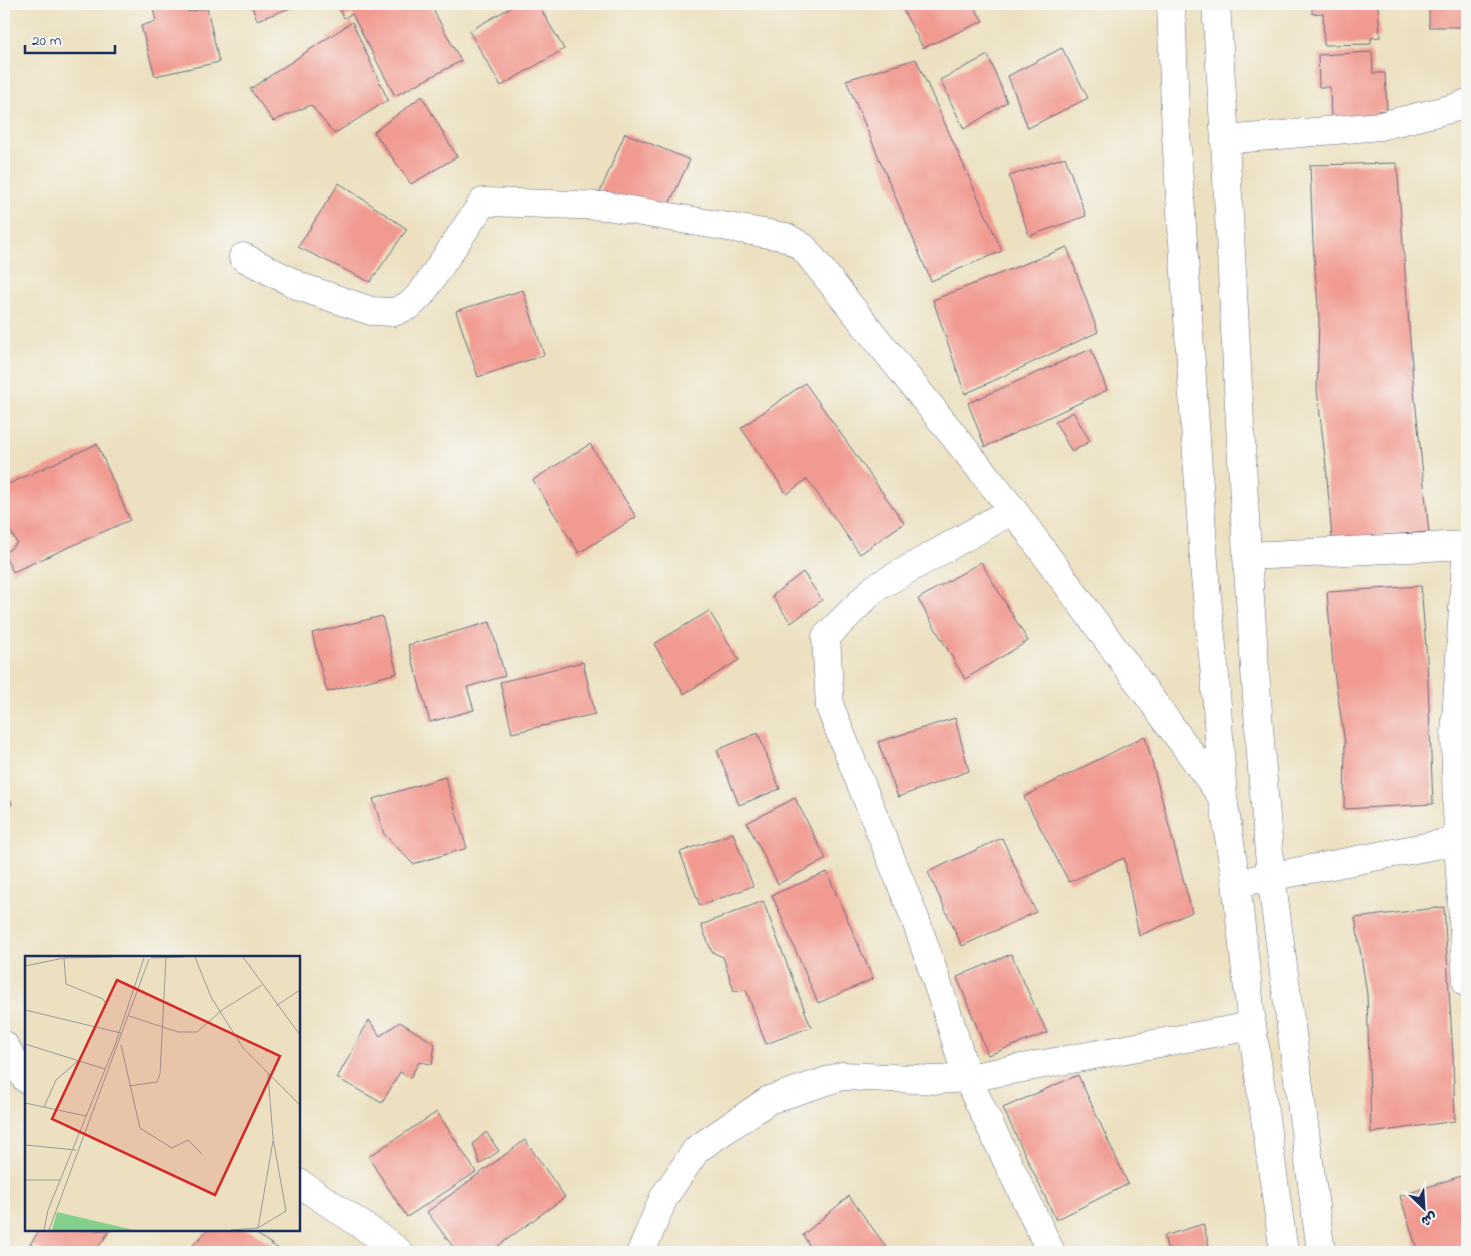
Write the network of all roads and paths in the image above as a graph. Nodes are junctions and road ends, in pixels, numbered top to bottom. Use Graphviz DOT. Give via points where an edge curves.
graph roads {
  1 [pos="1172,4"];
  2 [pos="1216,4"];
  3 [pos="1467,104"];
  4 [pos="1225,140"];
  5 [pos="244,257"];
  6 [pos="1013,510"];
  7 [pos="1467,545"];
  8 [pos="1247,556"];
  9 [pos="1223,798"];
  10 [pos="1463,840"];
  11 [pos="1271,876"];
  12 [pos="1236,882"];
  13 [pos="1467,983"];
  14 [pos="1252,1026"];
  15 [pos="4,1045"];
  16 [pos="4,1074"];
  17 [pos="25,1078"];
  18 [pos="966,1078"];
  19 [pos="25,1080"];
  20 [pos="300,1184"];
  21 [pos="399,1252"];
  22 [pos="641,1252"];
  23 [pos="1050,1252"];
  24 [pos="1284,1252"];
  25 [pos="1321,1252"];
  1 -- 9 [label="street" via="1177,144"];
  2 -- 4 [label="street"];
  3 -- 4 [label="street" via="1380,126"];
  4 -- 8 [label="street"];
  5 -- 6 [label="street" via="301,287 371,312 394,312 410,305 422,293 483,202 607,206 786,237 803,247"];
  6 -- 9 [label="street"];
  6 -- 18 [label="street" via="875,588 826,637 830,707 916,921"];
  7 -- 8 [label="street"];
  7 -- 10 [label="street" via="1455,736"];
  8 -- 11 [label="street"];
  9 -- 12 [label="street"];
  10 -- 11 [label="street"];
  10 -- 13 [label="street"];
  11 -- 12 [label="street"];
  11 -- 25 [label="street"];
  12 -- 14 [label="street"];
  14 -- 18 [label="street"];
  14 -- 24 [label="street"];
  15 -- 17 [label="street"];
  16 -- 19 [label="street"];
  18 -- 22 [label="street" via="842,1076 769,1100 697,1149 664,1197"];
  18 -- 23 [label="street"];
  20 -- 21 [label="street"];
}
